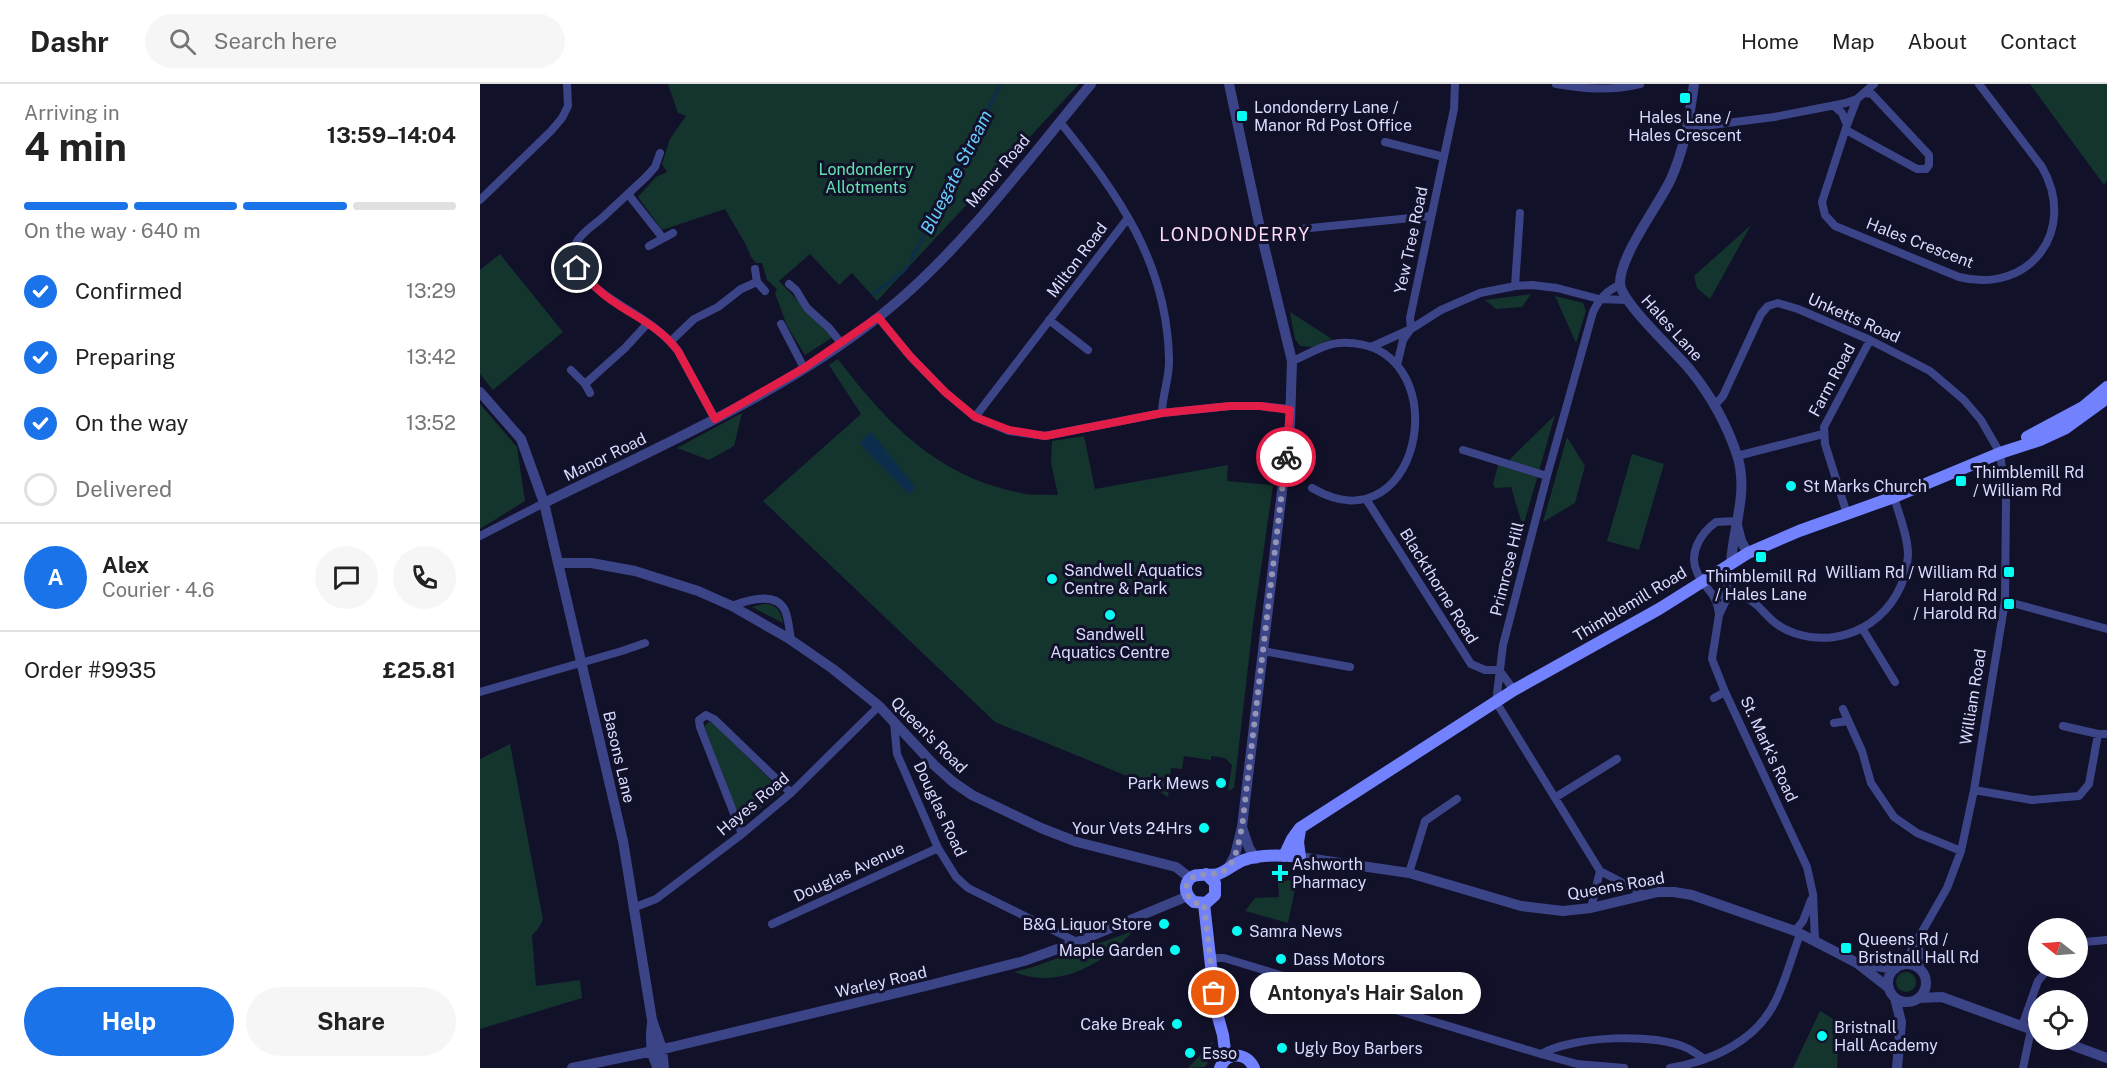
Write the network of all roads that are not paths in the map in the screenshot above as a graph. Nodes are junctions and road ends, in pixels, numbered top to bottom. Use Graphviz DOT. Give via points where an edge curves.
graph roads {
  1 [pos="567,84"];
  2 [pos="1091,84"];
  3 [pos="1229,84"];
  4 [pos="1455,84"];
  5 [pos="1556,84"];
  6 [pos="1640,84"];
  7 [pos="1694,84"];
  8 [pos="1874,84"];
  9 [pos="1979,84"];
  10 [pos="1592,87"];
  11 [pos="1860,96"];
  12 [pos="1834,106"];
  13 [pos="1060,122"];
  14 [pos="1688,128"];
  15 [pos="1846,128"];
  16 [pos="1385,142"];
  17 [pos="660,153"];
  18 [pos="1444,157"];
  19 [pos="628,194"];
  20 [pos="480,201"];
  21 [pos="1520,213"];
  22 [pos="1431,216"];
  23 [pos="1128,218"];
  24 [pos="673,233"];
  25 [pos="1261,233"];
  26 [pos="662,237"];
  27 [pos="649,246"];
  28 [pos="755,269"];
  29 [pos="757,282"];
  30 [pos="789,284"];
  31 [pos="1620,285"];
  32 [pos="1515,286"];
  33 [pos="765,291"];
  34 [pos="1599,299"];
  35 [pos="1627,300"];
  36 [pos="878,317"];
  37 [pos="1049,320"];
  38 [pos="648,323"];
  39 [pos="781,324"];
  40 [pos="1411,329"];
  41 [pos="1870,340"];
  42 [pos="671,341"];
  43 [pos="840,343"];
  44 [pos="1371,347"];
  45 [pos="1088,350"];
  46 [pos="1292,361"];
  47 [pos="1397,365"];
  48 [pos="804,368"];
  49 [pos="570,370"];
  50 [pos="585,384"];
  51 [pos="2107,387"];
  52 [pos="480,392"];
  53 [pos="590,393"];
  54 [pos="2107,398"];
  55 [pos="1714,406"];
  56 [pos="1290,410"];
  57 [pos="1162,413"];
  58 [pos="975,417"];
  59 [pos="715,419"];
  60 [pos="1823,434"];
  61 [pos="1463,450"];
  62 [pos="2000,453"];
  63 [pos="1737,456"];
  64 [pos="1547,476"];
  65 [pos="1312,488"];
  66 [pos="1893,497"];
  67 [pos="1366,499"];
  68 [pos="544,503"];
  69 [pos="1847,514"];
  70 [pos="1738,523"];
  71 [pos="480,536"];
  72 [pos="1748,553"];
  73 [pos="559,563"];
  74 [pos="1728,566"];
  75 [pos="1702,580"];
  76 [pos="1729,594"];
  77 [pos="1714,596"];
  78 [pos="2005,601"];
  79 [pos="732,606"];
  80 [pos="1719,615"];
  81 [pos="1863,628"];
  82 [pos="2107,629"];
  83 [pos="791,640"];
  84 [pos="645,643"];
  85 [pos="1263,651"];
  86 [pos="581,662"];
  87 [pos="1350,668"];
  88 [pos="1499,670"];
  89 [pos="1895,682"];
  90 [pos="1514,690"];
  91 [pos="480,692"];
  92 [pos="1725,692"];
  93 [pos="1714,698"];
  94 [pos="1496,702"];
  95 [pos="879,706"];
  96 [pos="1843,710"];
  97 [pos="1848,721"];
  98 [pos="894,723"];
  99 [pos="1834,723"];
  100 [pos="2063,726"];
  101 [pos="2102,734"];
  102 [pos="1617,759"];
  103 [pos="1974,790"];
  104 [pos="791,793"];
  105 [pos="1556,797"];
  106 [pos="1457,799"];
  107 [pos="1242,827"];
  108 [pos="1300,828"];
  109 [pos="742,834"];
  110 [pos="938,848"];
  111 [pos="1961,851"];
  112 [pos="1284,856"];
  113 [pos="1300,857"];
  114 [pos="1256,859"];
  115 [pos="1228,868"];
  116 [pos="1600,871"];
  117 [pos="1409,873"];
  118 [pos="1206,874"];
  119 [pos="1190,878"];
  120 [pos="1216,889"];
  121 [pos="1644,894"];
  122 [pos="1813,894"];
  123 [pos="1188,896"];
  124 [pos="1204,904"];
  125 [pos="1591,908"];
  126 [pos="633,909"];
  127 [pos="772,924"];
  128 [pos="1797,933"];
  129 [pos="1920,936"];
  130 [pos="2107,940"];
  131 [pos="1815,941"];
  132 [pos="1077,942"];
  133 [pos="2088,942"];
  134 [pos="1209,958"];
  135 [pos="1857,963"];
  136 [pos="1899,967"];
  137 [pos="1922,973"];
  138 [pos="1892,993"];
  139 [pos="1942,997"];
  140 [pos="1915,1000"];
  141 [pos="1901,1022"];
  142 [pos="2028,1028"];
  143 [pos="1223,1035"];
  144 [pos="2028,1044"];
  145 [pos="657,1050"];
  146 [pos="2085,1050"];
  147 [pos="1541,1054"];
  148 [pos="2107,1058"];
  149 [pos="1705,1059"];
  150 [pos="1223,1064"];
  151 [pos="1253,1065"];
  152 [pos="572,1068"];
  153 [pos="658,1068"];
  154 [pos="664,1068"];
  155 [pos="1622,1068"];
  156 [pos="1670,1068"];
  157 [pos="1897,1068"];
  158 [pos="2023,1068"];
  1 -- 20 [label="street" via="568,106 562,118"];
  2 -- 13 [label="street, Manor Road"];
  3 -- 25 [label="street"];
  4 -- 18 [label="street, Yew Tree Road"];
  5 -- 10 [label="street"];
  6 -- 10 [label="street" via="1625,88"];
  7 -- 14 [label="street"];
  8 -- 11 [label="street"];
  9 -- 15 [label="street, Hales Crescent" via="2042,167 2054,195 2050,236 2033,261 2012,275 1983,281 1959,276 1830,222 1822,202"];
  11 -- 12 [label="street"];
  11 -- 15 [label="street, Hales Crescent"];
  11 -- 15 [label="street" via="1872,94 1929,155 1929,165 1917,169"];
  12 -- 14 [label="street"];
  12 -- 15 [label="street" via="1842,112"];
  13 -- 23 [label="street"];
  13 -- 36 [label="street, Manor Road" via="990,206"];
  14 -- 31 [label="street" via="1679,160 1625,263"];
  16 -- 18 [label="street"];
  17 -- 19 [label="street" via="658,170"];
  18 -- 22 [label="street, Yew Tree Road"];
  19 -- 26 [label="street"];
  19 -- 38 [label="street" via="580,237 573,251 577,268 596,288"];
  21 -- 32 [label="street"];
  22 -- 25 [label="street"];
  22 -- 40 [label="street, Yew Tree Road"];
  23 -- 37 [label="street, Milton Road"];
  23 -- 57 [label="street" via="1147,251 1167,322 1169,361"];
  24 -- 26 [label="street"];
  25 -- 46 [label="street"];
  26 -- 27 [label="street"];
  28 -- 29 [label="street"];
  29 -- 33 [label="street"];
  29 -- 42 [label="street" via="694,319"];
  30 -- 43 [label="street"];
  31 -- 34 [label="street" via="1607,290"];
  31 -- 35 [label="street, Hales Lane"];
  32 -- 34 [label="street" via="1557,288"];
  32 -- 40 [label="street" via="1480,293"];
  34 -- 35 [label="street"];
  34 -- 64 [label="street, Primrose Hill"];
  35 -- 55 [label="street, Hales Lane" via="1692,372"];
  36 -- 43 [label="street, Manor Road"];
  36 -- 58 [label="street" via="938,385"];
  37 -- 45 [label="street, Milton Road"];
  37 -- 58 [label="street, Milton Road"];
  38 -- 42 [label="street"];
  38 -- 50 [label="street"];
  39 -- 48 [label="street"];
  40 -- 44 [label="street"];
  40 -- 47 [label="street, Yew Tree Road" via="1403,340"];
  41 -- 55 [label="street, Unketts Road" via="1798,309 1778,303 1768,306 1723,396"];
  41 -- 60 [label="street, Farm Road"];
  41 -- 62 [label="street, Unketts Road" via="1949,385 1981,420"];
  42 -- 59 [label="street"];
  43 -- 48 [label="street, Manor Road"];
  44 -- 46 [label="street" via="1339,343"];
  44 -- 47 [label="street"];
  46 -- 56 [label="street"];
  47 -- 67 [label="street" via="1411,391 1415,437 1406,466 1383,491"];
  48 -- 59 [label="street, Manor Road"];
  49 -- 50 [label="street"];
  50 -- 53 [label="street"];
  51 -- 62 [label="main road, Thimblemill Road" via="2083,407"];
  52 -- 68 [label="street, Basons Lane" via="521,439"];
  54 -- 62 [label="main road, Thimblemill Road" via="2066,428"];
  55 -- 63 [label="street, Hales Lane"];
  56 -- 57 [label="street" via="1230,406"];
  56 -- 85 [label="street"];
  57 -- 58 [label="street" via="1045,436 1009,430"];
  59 -- 68 [label="street, Manor Road"];
  60 -- 63 [label="street, Farm Road"];
  60 -- 69 [label="street, Farm Road"];
  61 -- 64 [label="street"];
  62 -- 66 [label="main road, Thimblemill Road"];
  62 -- 78 [label="street, William Road" via="2006,500"];
  63 -- 70 [label="street, Hales Lane" via="1742,495"];
  64 -- 88 [label="street, Primrose Hill"];
  65 -- 67 [label="street" via="1334,498"];
  66 -- 69 [label="main road, Thimblemill Road"];
  66 -- 81 [label="street" via="1908,554 1903,579 1893,601"];
  67 -- 88 [label="street, Blackthorne Road" via="1471,664"];
  68 -- 71 [label="street"];
  68 -- 73 [label="street, Basons Lane"];
  69 -- 72 [label="main road, Thimblemill Road"];
  70 -- 72 [label="street, Hales Lane"];
  70 -- 74 [label="street, Hales Lane"];
  70 -- 75 [label="street" via="1716,522 1701,536 1694,564"];
  72 -- 74 [label="main road, Thimblemill Road"];
  73 -- 79 [label="street, Queen's Road" via="591,563 635,571"];
  73 -- 86 [label="street, Basons Lane"];
  74 -- 75 [label="main road, Thimblemill Road"];
  74 -- 76 [label="street"];
  75 -- 77 [label="street, St. Mark's Road"];
  75 -- 90 [label="main road, Thimblemill Road" via="1659,609"];
  76 -- 77 [label="street"];
  76 -- 80 [label="street, St. Mark's Road"];
  76 -- 81 [label="street" via="1746,597 1793,633 1818,639 1842,637"];
  77 -- 80 [label="street, St. Mark's Road"];
  78 -- 82 [label="street"];
  78 -- 103 [label="street, William Road"];
  79 -- 83 [label="street, Queen's Road"];
  79 -- 83 [label="street" via="768,598 776,601 783,606"];
  80 -- 92 [label="street, St. Mark's Road" via="1712,659"];
  81 -- 89 [label="street"];
  83 -- 95 [label="street, Queen's Road"];
  84 -- 86 [label="street"];
  85 -- 87 [label="street"];
  85 -- 107 [label="street"];
  86 -- 91 [label="street"];
  86 -- 126 [label="street, Basons Lane" via="623,842"];
  88 -- 90 [label="street"];
  88 -- 94 [label="street"];
  90 -- 94 [label="main road, Thimblemill Road"];
  92 -- 93 [label="street"];
  92 -- 122 [label="street, St. Mark's Road" via="1807,867"];
  94 -- 105 [label="street"];
  94 -- 108 [label="main road, Thimblemill Road"];
  95 -- 98 [label="street, Queen's Road"];
  95 -- 104 [label="street, Hayes Road"];
  96 -- 97 [label="street"];
  97 -- 99 [label="street"];
  97 -- 111 [label="street" via="1871,783 1894,817 1917,834"];
  98 -- 110 [label="street, Douglas Road" via="897,754"];
  98 -- 119 [label="street, Queen's Road" via="953,782 998,809 1077,842 1176,867"];
  100 -- 101 [label="street"];
  101 -- 103 [label="street" via="2089,784 2079,796 2032,800"];
  102 -- 105 [label="street"];
  103 -- 111 [label="street, William Road"];
  104 -- 109 [label="street, Hayes Road"];
  104 -- 109 [label="street" via="714,719 702,717 700,727"];
  105 -- 116 [label="street"];
  106 -- 117 [label="street" via="1425,821"];
  107 -- 114 [label="street"];
  107 -- 115 [label="street"];
  108 -- 112 [label="main road, Thimblemill Road"];
  108 -- 113 [label="main road"];
  109 -- 126 [label="street, Hayes Road" via="656,899"];
  110 -- 127 [label="street, Douglas Avenue"];
  110 -- 132 [label="street, Douglas Road" via="968,888"];
  111 -- 129 [label="street, William Road" via="1947,888"];
  112 -- 113 [label="main road"];
  112 -- 114 [label="main road"];
  113 -- 117 [label="street, Queens Road"];
  114 -- 115 [label="main road"];
  114 -- 120 [label="main road"];
  115 -- 118 [label="main road"];
  116 -- 121 [label="street"];
  116 -- 125 [label="street"];
  117 -- 125 [label="street, Queens Road" via="1521,906 1563,911"];
  118 -- 119 [label="main road"];
  118 -- 120 [label="main road"];
  119 -- 123 [label="main road"];
  120 -- 124 [label="main road" via="1212,900"];
  121 -- 125 [label="street, Queens Road"];
  121 -- 128 [label="street, Queens Road" via="1692,895"];
  122 -- 128 [label="street"];
  122 -- 131 [label="street, St. Mark's Road"];
  123 -- 124 [label="main road" via="1194,903"];
  123 -- 132 [label="street, Warley Road"];
  124 -- 134 [label="main road"];
  126 -- 145 [label="street, Basons Lane"];
  128 -- 131 [label="street, Queens Road"];
  128 -- 149 [label="street" via="1775,1003 1757,1027 1733,1046"];
  129 -- 136 [label="street, William Road"];
  129 -- 137 [label="street, William Road"];
  130 -- 133 [label="street"];
  131 -- 135 [label="street, Queens Road"];
  132 -- 145 [label="street, Warley Road" via="1024,961 940,983"];
  134 -- 143 [label="main road"];
  134 -- 147 [label="street" via="1224,958"];
  135 -- 136 [label="street, Queens Road"];
  135 -- 138 [label="street, Queens Road"];
  136 -- 137 [label="street" via="1913,965"];
  136 -- 138 [label="street" via="1890,976"];
  137 -- 139 [label="street"];
  137 -- 140 [label="street" via="1925,988"];
  138 -- 140 [label="street" via="1902,1001"];
  138 -- 141 [label="street"];
  139 -- 140 [label="street"];
  139 -- 142 [label="street"];
  140 -- 141 [label="street"];
  141 -- 157 [label="street"];
  143 -- 150 [label="main road"];
  143 -- 151 [label="main road"];
  144 -- 158 [label="street"];
  145 -- 152 [label="street, Warley Road"];
  145 -- 153 [label="street, Basons Lane" via="654,1061"];
  145 -- 154 [label="street, Basons Lane"];
  146 -- 148 [label="street"];
  147 -- 149 [label="street" via="1576,1043 1637,1038 1688,1048"];
  147 -- 155 [label="street" via="1577,1064"];
  149 -- 156 [label="street"];
  150 -- 151 [label="main road" via="1233,1055 1242,1056"];
}
